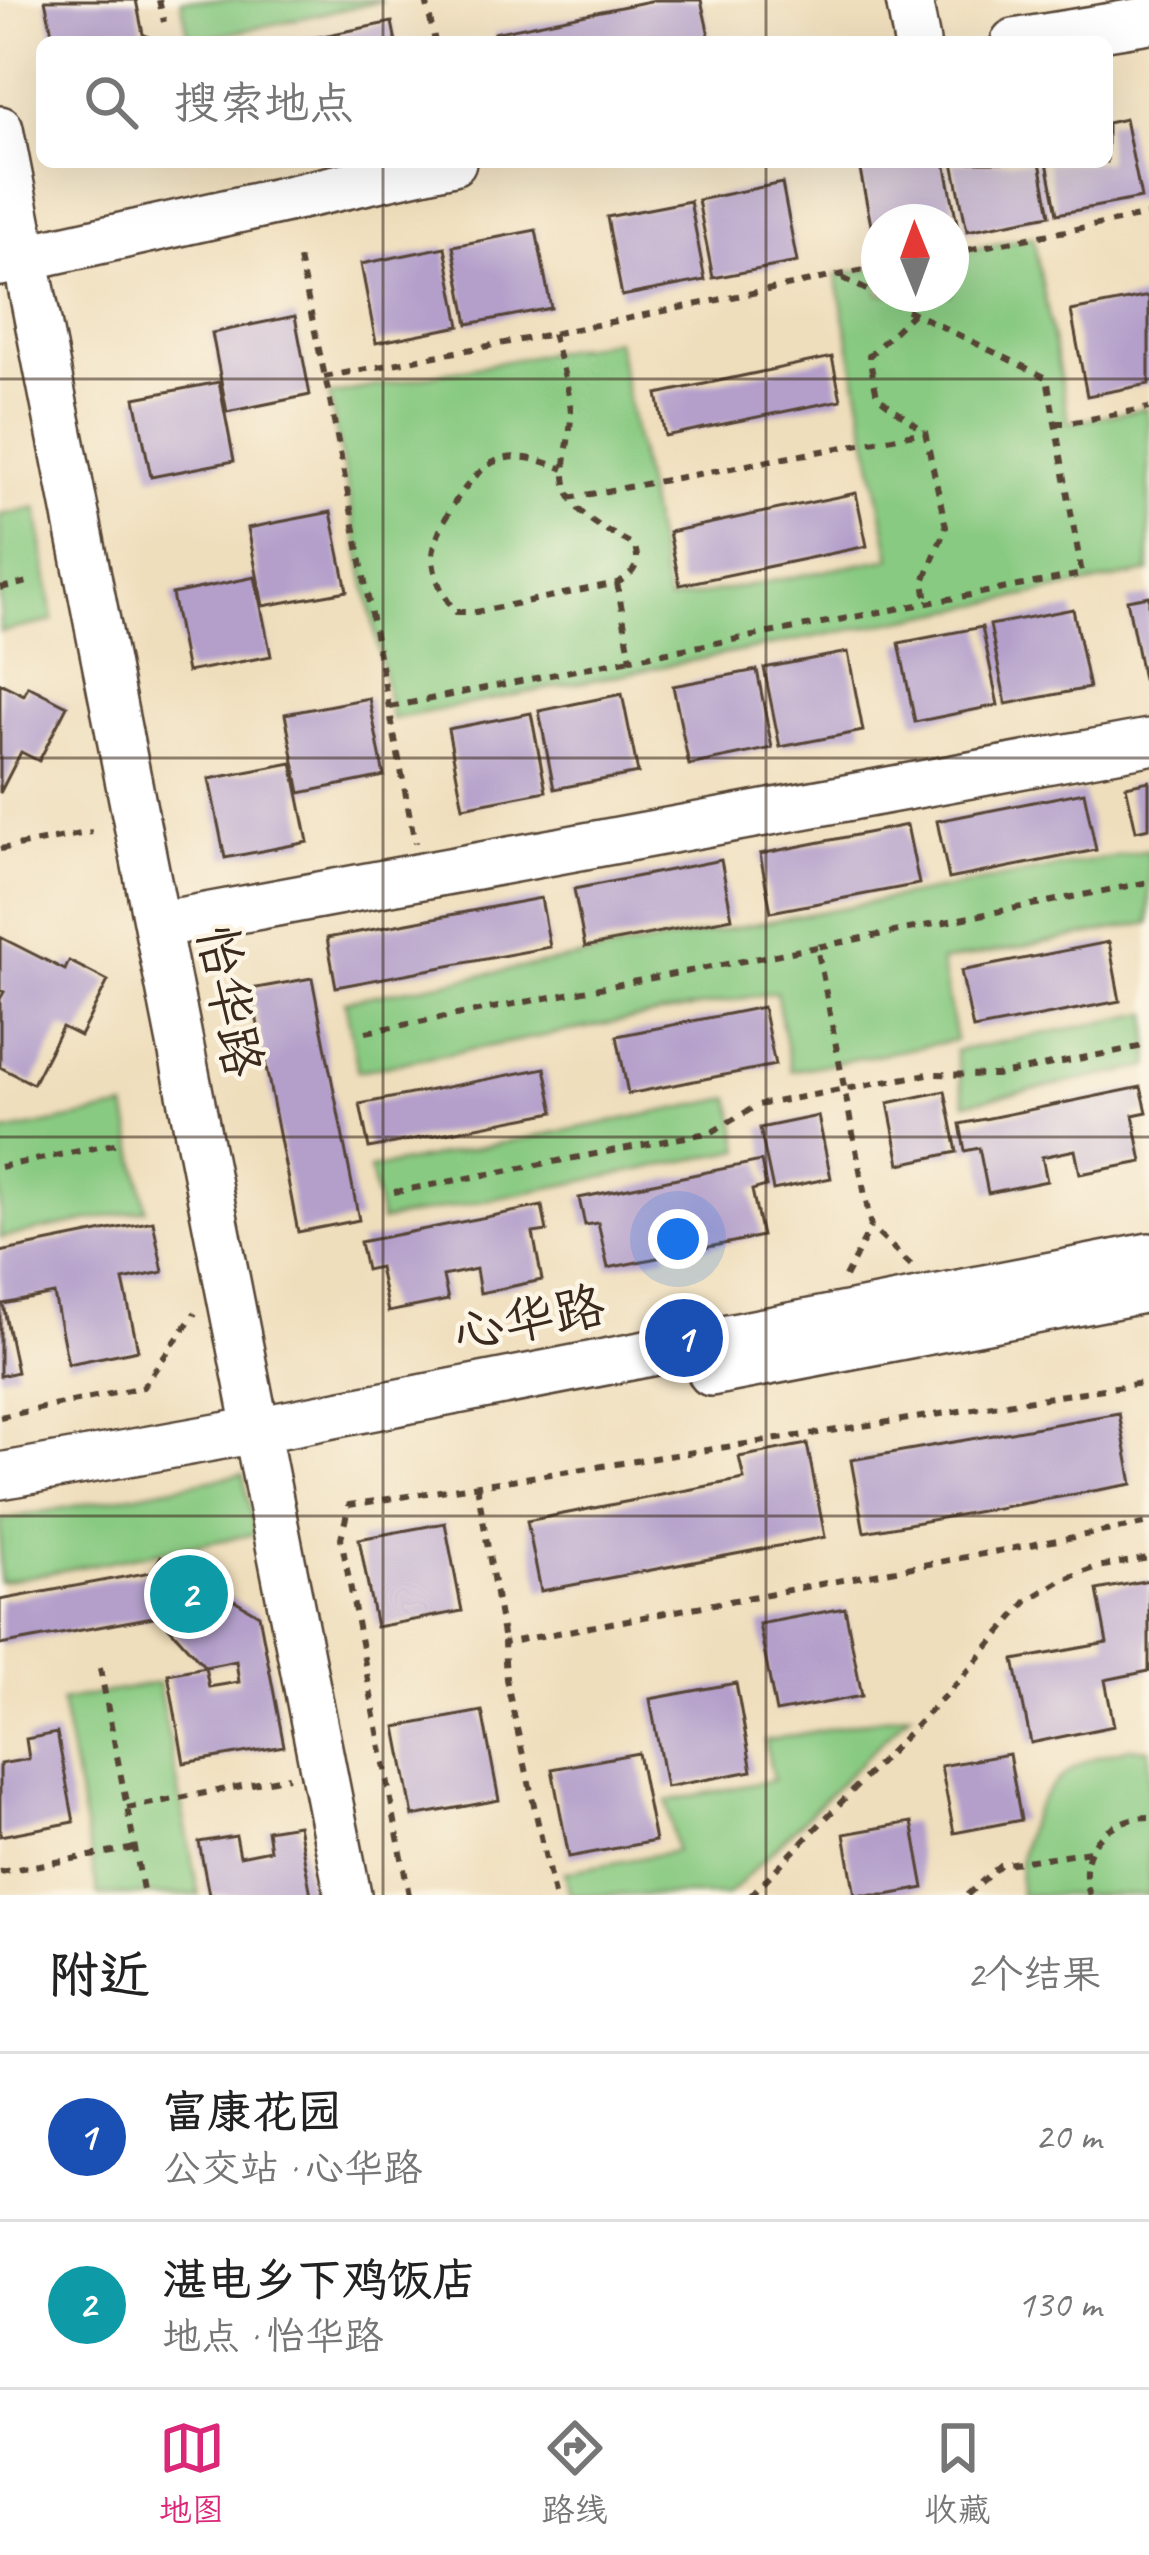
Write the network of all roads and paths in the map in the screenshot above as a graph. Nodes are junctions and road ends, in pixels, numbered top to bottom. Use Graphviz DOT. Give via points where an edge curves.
graph roads {
  1 [pos="159,0"];
  2 [pos="426,0"];
  3 [pos="909,0"];
  4 [pos="1149,20"];
  5 [pos="164,22"];
  6 [pos="434,36"];
  7 [pos="916,36"];
  8 [pos="1051,36"];
  9 [pos="0,129"];
  10 [pos="426,168"];
  11 [pos="1149,215"];
  12 [pos="969,250"];
  13 [pos="299,259"];
  14 [pos="13,260"];
  15 [pos="861,270"];
  16 [pos="836,275"];
  17 [pos="913,313"];
  18 [pos="552,334"];
  19 [pos="324,376"];
  20 [pos="1149,408"];
  21 [pos="1055,423"];
  22 [pos="925,432"];
  23 [pos="564,469"];
  24 [pos="569,499"];
  25 [pos="33,581"];
  26 [pos="616,583"];
  27 [pos="0,588"];
  28 [pos="927,603"];
  29 [pos="631,659"];
  30 [pos="390,707"];
  31 [pos="1149,742"];
  32 [pos="92,832"];
  33 [pos="0,849"];
  34 [pos="422,876"];
  35 [pos="1149,882"];
  36 [pos="157,925"];
  37 [pos="817,947"];
  38 [pos="366,1033"];
  39 [pos="1149,1045"];
  40 [pos="845,1090"];
  41 [pos="119,1144"];
  42 [pos="0,1167"];
  43 [pos="394,1192"];
  44 [pos="871,1226"];
  45 [pos="1149,1256"];
  46 [pos="1149,1289"];
  47 [pos="944,1296"];
  48 [pos="198,1309"];
  49 [pos="823,1319"];
  50 [pos="1149,1382"];
  51 [pos="0,1417"];
  52 [pos="259,1444"];
  53 [pos="0,1476"];
  54 [pos="477,1485"];
  55 [pos="0,1507"];
  56 [pos="1149,1523"];
  57 [pos="1149,1558"];
  58 [pos="504,1642"];
  59 [pos="100,1668"];
  60 [pos="323,1771"];
  61 [pos="128,1808"];
  62 [pos="1149,1817"];
  63 [pos="135,1848"];
  64 [pos="1090,1851"];
  65 [pos="0,1872"];
  66 [pos="144,1895"];
  67 [pos="348,1895"];
  68 [pos="409,1895"];
  69 [pos="554,1895"];
  70 [pos="751,1895"];
  71 [pos="967,1895"];
  72 [pos="1090,1895"];
  1 -- 5 [label="path"];
  2 -- 6 [label="path"];
  3 -- 7 [label="street"];
  4 -- 8 [label="street"];
  9 -- 14 [label="street, 怡华路"];
  10 -- 14 [label="street"];
  11 -- 12 [label="path"];
  13 -- 19 [label="path"];
  14 -- 36 [label="street, 怡华路"];
  15 -- 16 [label="path"];
  16 -- 17 [label="path"];
  16 -- 18 [label="path"];
  17 -- 21 [label="path" via="1046,378"];
  17 -- 22 [label="path" via="869,356 877,396"];
  18 -- 19 [label="path"];
  18 -- 23 [label="path" via="571,420"];
  19 -- 30 [label="path"];
  20 -- 21 [label="path"];
  21 -- 28 [label="path" via="1082,574"];
  22 -- 24 [label="path"];
  22 -- 28 [label="path" via="946,527 924,581"];
  23 -- 24 [label="path"];
  23 -- 26 [label="path" via="517,457 482,469 440,531 432,556 442,594 456,612 476,612"];
  24 -- 26 [label="path" via="596,526 634,545 637,567"];
  25 -- 27 [label="path"];
  26 -- 29 [label="path"];
  28 -- 29 [label="path"];
  29 -- 30 [label="path"];
  30 -- 34 [label="path"];
  31 -- 34 [label="street"];
  32 -- 33 [label="path"];
  34 -- 36 [label="street"];
  35 -- 37 [label="path"];
  36 -- 52 [label="street, 怡华路"];
  37 -- 38 [label="path"];
  37 -- 40 [label="path"];
  39 -- 40 [label="path" via="996,1075 928,1074"];
  40 -- 43 [label="path" via="758,1105 712,1132"];
  40 -- 44 [label="path"];
  41 -- 42 [label="path"];
  44 -- 47 [label="path"];
  44 -- 49 [label="path"];
  45 -- 47 [label="street, 心华路"];
  46 -- 52 [label="street, 心华路"];
  47 -- 49 [label="street, 心华路"];
  48 -- 51 [label="path" via="143,1388"];
  49 -- 52 [label="street, 心华路"];
  50 -- 54 [label="path"];
  52 -- 53 [label="street, 心华路"];
  52 -- 55 [label="street, 心华路"];
  52 -- 60 [label="street, 怡华路"];
  54 -- 58 [label="path"];
  54 -- 68 [label="path" via="349,1504 341,1538"];
  56 -- 58 [label="path"];
  57 -- 70 [label="path" via="1096,1567 1027,1601"];
  58 -- 69 [label="path"];
  59 -- 61 [label="path"];
  60 -- 61 [label="path"];
  60 -- 67 [label="street, 怡华路"];
  61 -- 63 [label="path"];
  62 -- 64 [label="path" via="1114,1823"];
  63 -- 65 [label="path"];
  63 -- 66 [label="path"];
  64 -- 71 [label="path" via="1000,1865"];
  64 -- 72 [label="path"];
}
